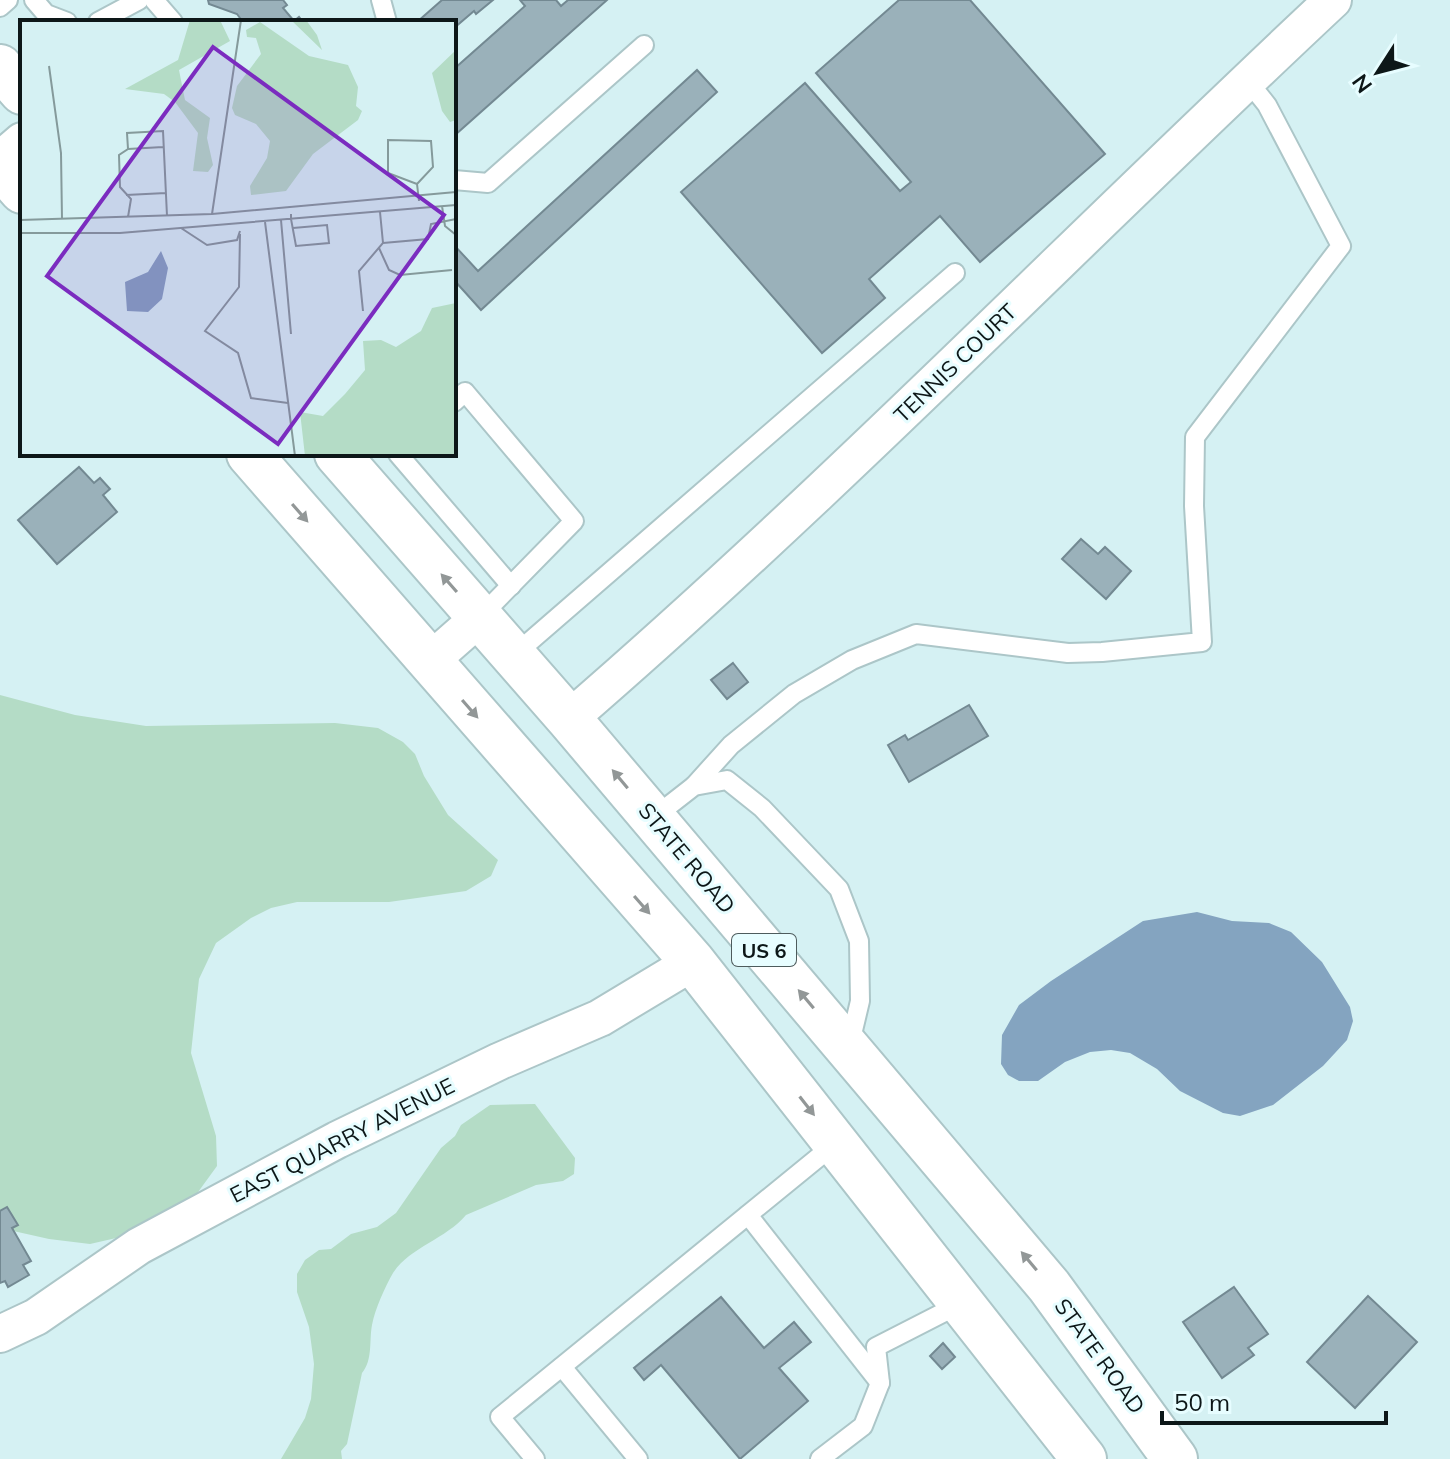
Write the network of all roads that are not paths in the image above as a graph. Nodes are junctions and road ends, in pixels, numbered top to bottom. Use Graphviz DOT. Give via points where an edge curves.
graph roads {
  1 [pos="8,0"];
  2 [pos="34,0"];
  3 [pos="139,0"];
  4 [pos="154,0"];
  5 [pos="381,0"];
  6 [pos="1333,0"];
  7 [pos="0,7"];
  8 [pos="62,20"];
  9 [pos="102,20"];
  10 [pos="171,20"];
  11 [pos="386,20"];
  12 [pos="644,45"];
  13 [pos="0,67"];
  14 [pos="1247,80"];
  15 [pos="20,90"];
  16 [pos="20,143"];
  17 [pos="0,160"];
  18 [pos="0,166"];
  19 [pos="456,180"];
  20 [pos="20,189"];
  21 [pos="955,273"];
  22 [pos="456,400"];
  23 [pos="251,456"];
  24 [pos="339,456"];
  25 [pos="400,456"];
  26 [pos="511,586"];
  27 [pos="479,618"];
  28 [pos="513,656"];
  29 [pos="429,662"];
  30 [pos="569,719"];
  31 [pos="694,786"];
  32 [pos="653,818"];
  33 [pos="693,962"];
  34 [pos="848,1049"];
  35 [pos="836,1143"];
  36 [pos="748,1215"];
  37 [pos="963,1302"];
  38 [pos="0,1334"];
  39 [pos="562,1367"];
  40 [pos="880,1383"];
  41 [pos="535,1459"];
  42 [pos="638,1459"];
  43 [pos="820,1459"];
  44 [pos="1084,1459"];
  45 [pos="1175,1459"];
  1 -- 7 [label="lane"];
  2 -- 8 [label="lane" via="46,14"];
  3 -- 9 [label="lane"];
  4 -- 10 [label="lane"];
  5 -- 11 [label="lane"];
  6 -- 14 [label="street, TENNIS COURT"];
  12 -- 19 [label="lane" via="488,183"];
  13 -- 15 [label="main road"];
  14 -- 30 [label="street, TENNIS COURT" via="913,405"];
  14 -- 31 [label="lane" via="1267,105 1341,246 1195,437 1202,642 1068,653 916,634 852,660 794,694 731,745"];
  16 -- 17 [label="street"];
  18 -- 20 [label="main road"];
  21 -- 28 [label="lane"];
  22 -- 26 [label="lane" via="465,392 574,521"];
  23 -- 29 [label="main road, US 6, one-way"];
  27 -- 24 [label="main road, STATE ROAD / US 6, one-way"];
  25 -- 26 [label="lane"];
  26 -- 27 [label="lane"];
  27 -- 28 [label="main road, STATE ROAD / US 6"];
  27 -- 29 [label="street"];
  28 -- 30 [label="main road, STATE ROAD / US 6"];
  29 -- 33 [label="main road, US 6, one-way"];
  32 -- 30 [label="main road, STATE ROAD / US 6, one-way"];
  31 -- 32 [label="lane"];
  31 -- 34 [label="lane" via="727,780 762,808 839,889 859,941 860,1001"];
  34 -- 32 [label="main road, STATE ROAD / US 6, one-way"];
  33 -- 35 [label="main road, US 6, one-way"];
  33 -- 38 [label="street, EAST QUARRY AVENUE" via="600,1018 364,1126 191,1217 36,1317"];
  45 -- 34 [label="main road, STATE ROAD / US 6, one-way" via="1049,1286"];
  35 -- 36 [label="lane"];
  35 -- 37 [label="main road, US 6"];
  36 -- 39 [label="lane"];
  36 -- 40 [label="lane"];
  37 -- 40 [label="lane" via="876,1347"];
  37 -- 44 [label="main road, US 6"];
  39 -- 41 [label="lane" via="500,1417"];
  39 -- 42 [label="lane"];
  40 -- 43 [label="lane" via="863,1426"];
}
